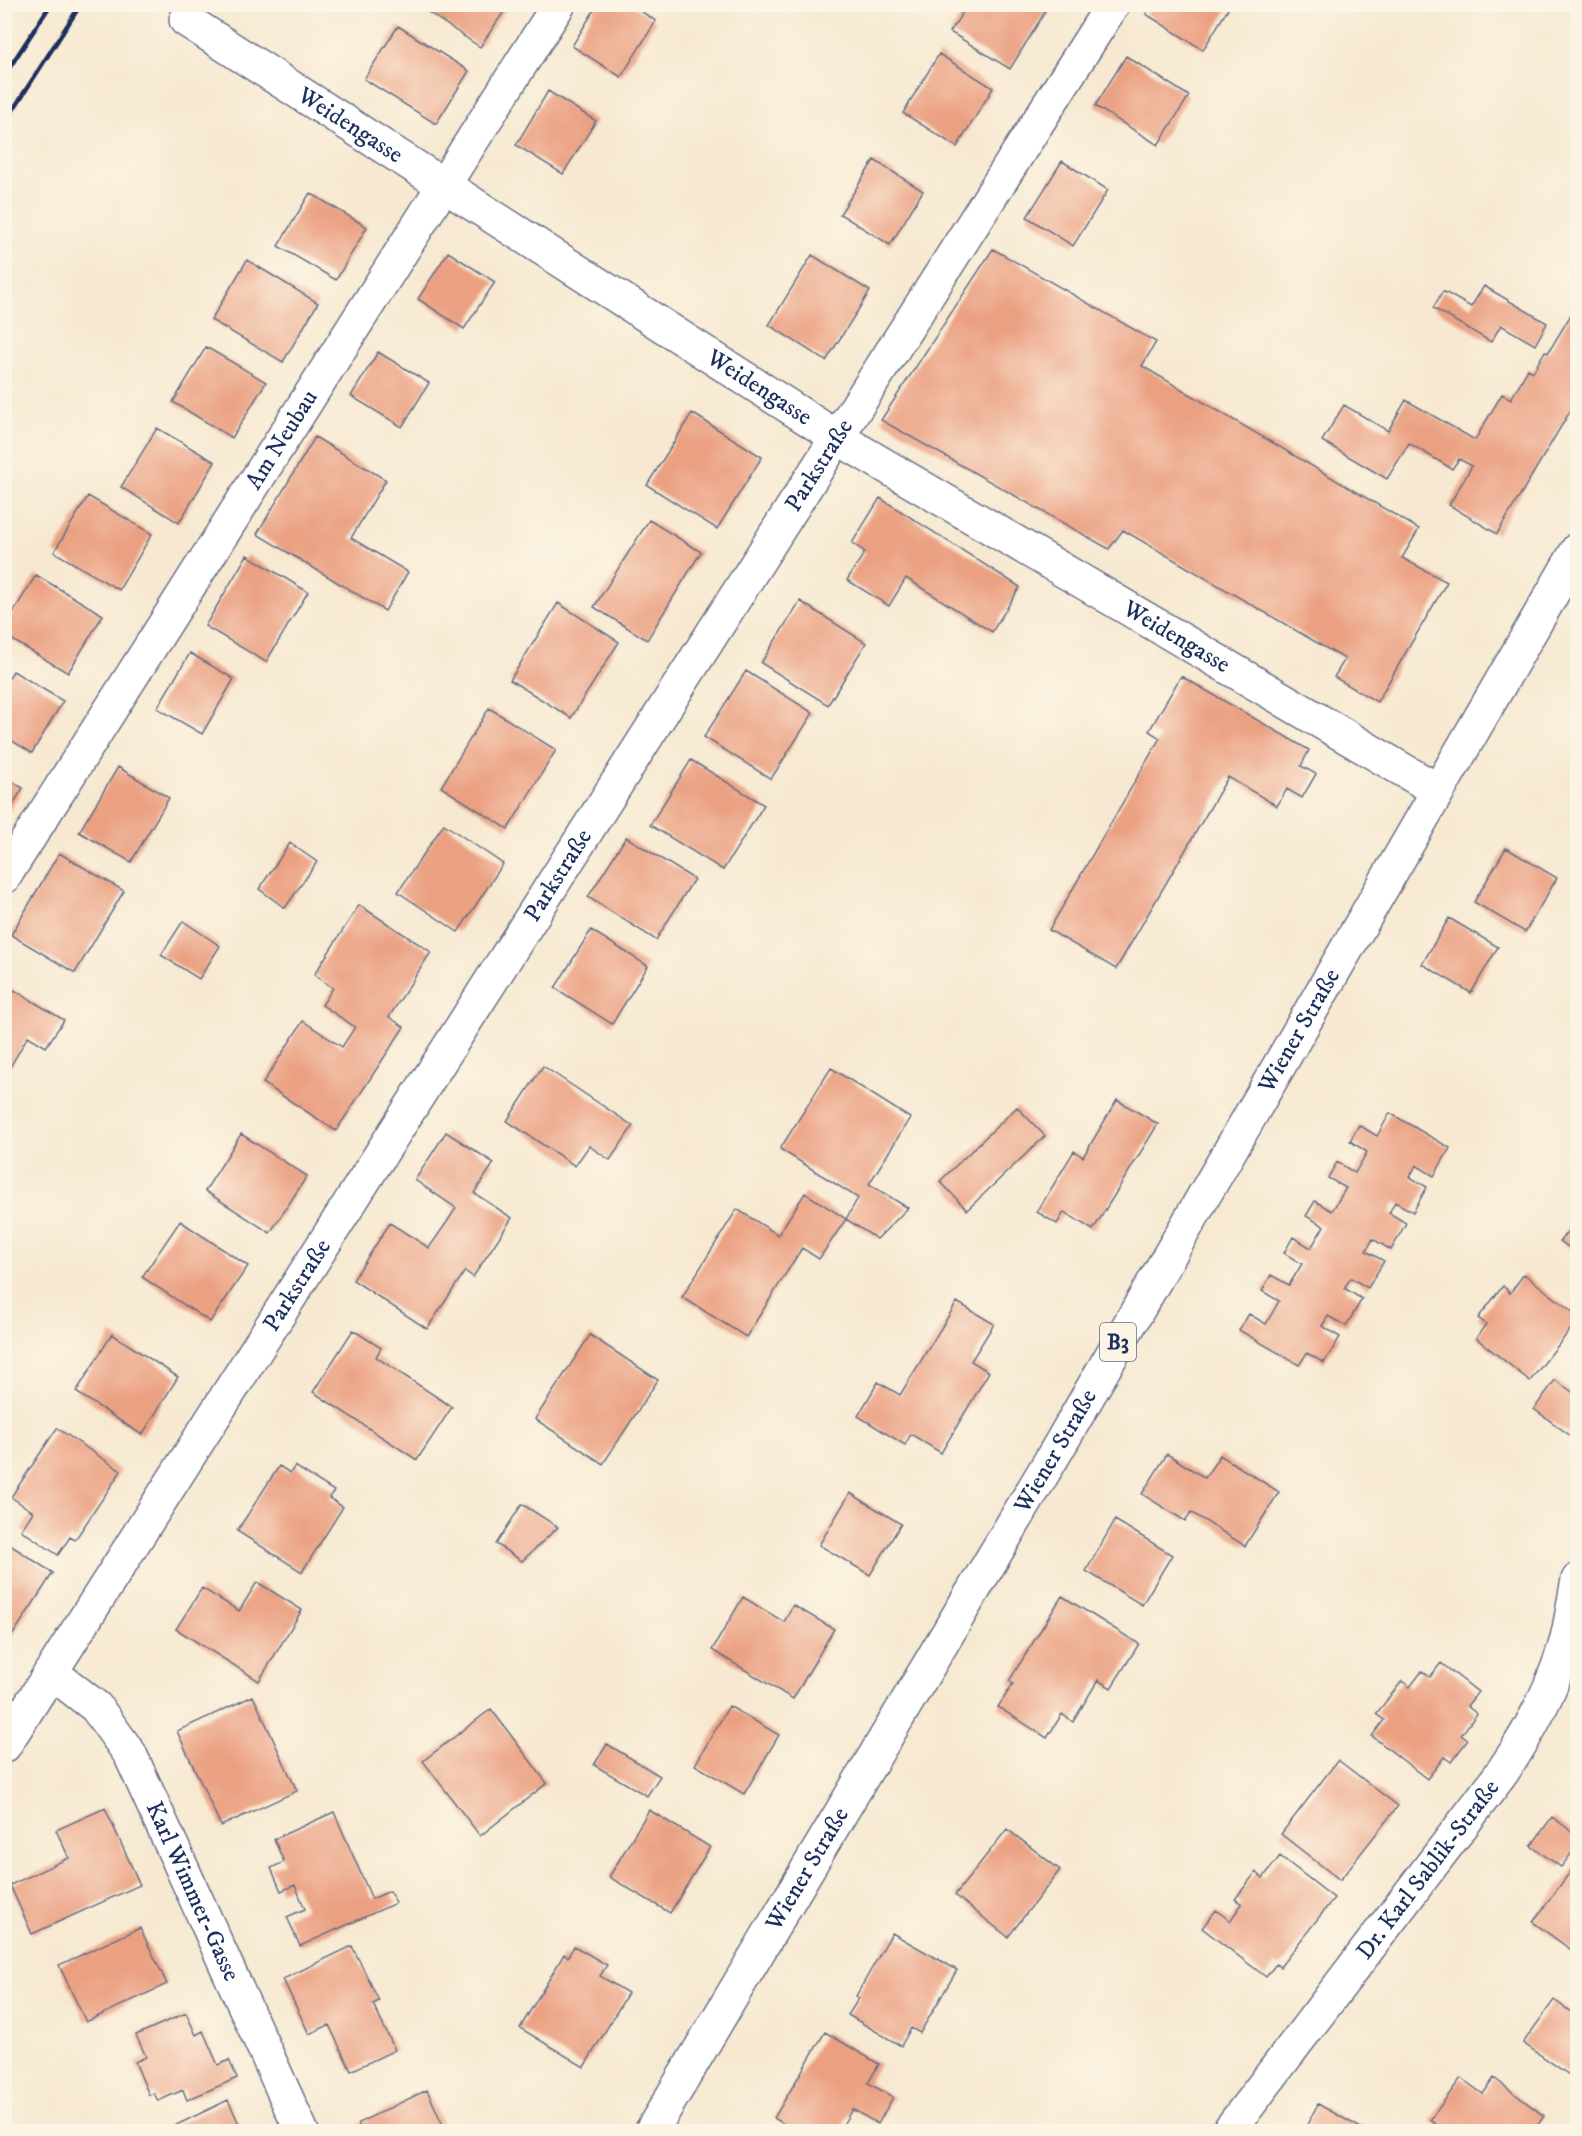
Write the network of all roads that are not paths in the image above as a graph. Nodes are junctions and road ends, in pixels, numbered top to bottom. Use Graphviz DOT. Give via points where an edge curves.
graph roads {
  1 [pos="560,4"];
  2 [pos="1113,4"];
  3 [pos="186,20"];
  4 [pos="444,187"];
  5 [pos="838,438"];
  6 [pos="1578,549"];
  7 [pos="1437,790"];
  8 [pos="4,877"];
  9 [pos="1578,1580"];
  10 [pos="51,1672"];
  11 [pos="4,1746"];
  12 [pos="302,2132"];
  13 [pos="651,2132"];
  14 [pos="1228,2132"];
  1 -- 4 [label="street, Am Neubau"];
  2 -- 5 [label="street, Parkstraße"];
  3 -- 4 [label="street, Weidengasse"];
  4 -- 5 [label="street, Weidengasse"];
  4 -- 8 [label="street, Am Neubau"];
  5 -- 7 [label="street, Weidengasse"];
  5 -- 10 [label="street, Parkstraße"];
  6 -- 7 [label="street, Wiener Straße / B3"];
  7 -- 13 [label="street, Wiener Straße / B3" via="1058,1448"];
  9 -- 14 [label="street, Dr. Karl Sablik-Straße" via="1565,1647 1542,1706 1522,1743"];
  10 -- 11 [label="street, Parkstraße"];
  10 -- 12 [label="street, Karl Wimmer-Gasse" via="96,1707 130,1754"];
}
